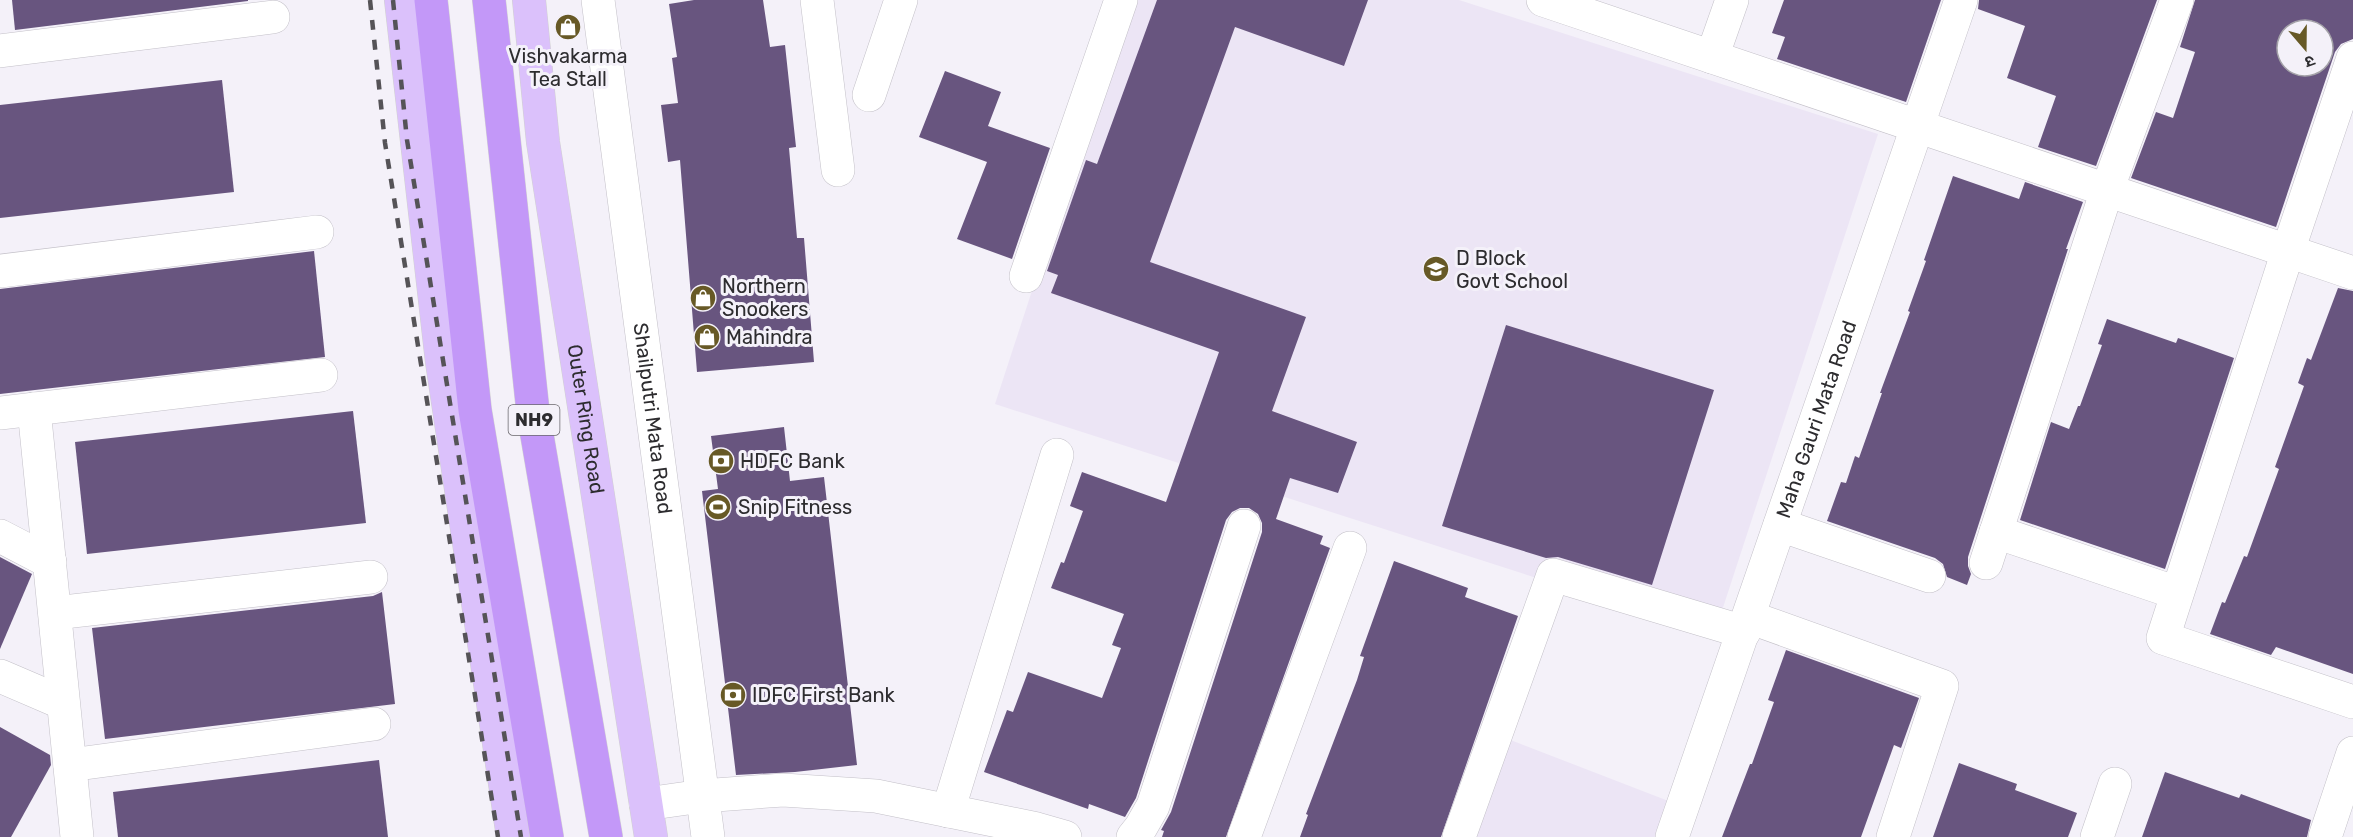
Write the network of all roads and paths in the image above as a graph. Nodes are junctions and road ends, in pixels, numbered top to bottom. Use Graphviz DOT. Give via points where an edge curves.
graph roads {
  1 [pos="401,0"];
  2 [pos="431,0"];
  3 [pos="489,0"];
  4 [pos="529,0"];
  5 [pos="598,0"];
  6 [pos="817,0"];
  7 [pos="901,0"];
  8 [pos="1121,0"];
  9 [pos="1542,0"];
  10 [pos="1732,0"];
  11 [pos="1961,0"];
  12 [pos="2177,0"];
  13 [pos="273,17"];
  14 [pos="0,51"];
  15 [pos="1712,57"];
  16 [pos="2353,58"];
  17 [pos="869,95"];
  18 [pos="1917,126"];
  19 [pos="838,170"];
  20 [pos="2107,190"];
  21 [pos="317,232"];
  22 [pos="2288,251"];
  23 [pos="0,271"];
  24 [pos="2353,273"];
  25 [pos="1026,276"];
  26 [pos="321,375"];
  27 [pos="34,409"];
  28 [pos="0,413"];
  29 [pos="1057,455"];
  30 [pos="1780,525"];
  31 [pos="1244,526"];
  32 [pos="1996,532"];
  33 [pos="0,536"];
  34 [pos="1350,548"];
  35 [pos="50,562"];
  36 [pos="1986,563"];
  37 [pos="1929,576"];
  38 [pos="371,577"];
  39 [pos="2177,592"];
  40 [pos="55,613"];
  41 [pos="1746,624"];
  42 [pos="0,676"];
  43 [pos="2353,702"];
  44 [pos="63,703"];
  45 [pos="374,724"];
  46 [pos="2353,753"];
  47 [pos="70,765"];
  48 [pos="2115,784"];
  49 [pos="702,796"];
  50 [pos="646,804"];
  51 [pos="948,811"];
  52 [pos="1003,830"];
  53 [pos="77,837"];
  54 [pos="513,837"];
  55 [pos="547,837"];
  56 [pos="606,837"];
  57 [pos="651,837"];
  58 [pos="708,837"];
  59 [pos="1065,837"];
  60 [pos="1132,837"];
  61 [pos="1244,837"];
  62 [pos="1459,837"];
  63 [pos="1672,837"];
  64 [pos="1893,837"];
  65 [pos="2097,837"];
  66 [pos="2325,837"];
  1 -- 54 [label="main road" via="442,362"];
  2 -- 55 [label="highway, NH9" via="475,410"];
  3 -- 56 [label="highway, NH9" via="533,412"];
  4 -- 50 [label="main road, Outer Ring Road" via="543,142"];
  5 -- 49 [label="street, Shailputri Mata Road"];
  6 -- 19 [label="street"];
  7 -- 17 [label="street"];
  8 -- 25 [label="street"];
  9 -- 15 [label="street"];
  10 -- 15 [label="street"];
  11 -- 18 [label="street, Maha Gauri Mata Road"];
  12 -- 20 [label="street"];
  13 -- 14 [label="street"];
  15 -- 18 [label="street"];
  16 -- 22 [label="street"];
  18 -- 20 [label="street"];
  18 -- 30 [label="street, Maha Gauri Mata Road"];
  20 -- 22 [label="street"];
  20 -- 32 [label="street"];
  21 -- 23 [label="street"];
  22 -- 24 [label="street"];
  22 -- 39 [label="street"];
  26 -- 27 [label="street"];
  27 -- 28 [label="street"];
  27 -- 35 [label="street"];
  29 -- 51 [label="street"];
  30 -- 37 [label="street"];
  30 -- 41 [label="street, Maha Gauri Mata Road"];
  31 -- 60 [label="street" via="1153,806"];
  32 -- 36 [label="street"];
  32 -- 39 [label="street"];
  33 -- 35 [label="street"];
  34 -- 61 [label="street"];
  35 -- 40 [label="street"];
  38 -- 40 [label="street"];
  39 -- 43 [label="street" via="2163,638"];
  40 -- 44 [label="street"];
  41 -- 62 [label="street" via="1553,575"];
  41 -- 63 [label="street, Maha Gauri Mata Road"];
  41 -- 64 [label="street" via="1942,686"];
  42 -- 44 [label="street"];
  44 -- 47 [label="street"];
  45 -- 47 [label="street"];
  46 -- 66 [label="street"];
  47 -- 53 [label="street"];
  48 -- 65 [label="street"];
  49 -- 50 [label="street"];
  49 -- 51 [label="street" via="783,790 876,796"];
  49 -- 58 [label="street, Shailputri Mata Road"];
  50 -- 57 [label="main road, Outer Ring Road"];
  51 -- 52 [label="street"];
  52 -- 59 [label="street"];
}
